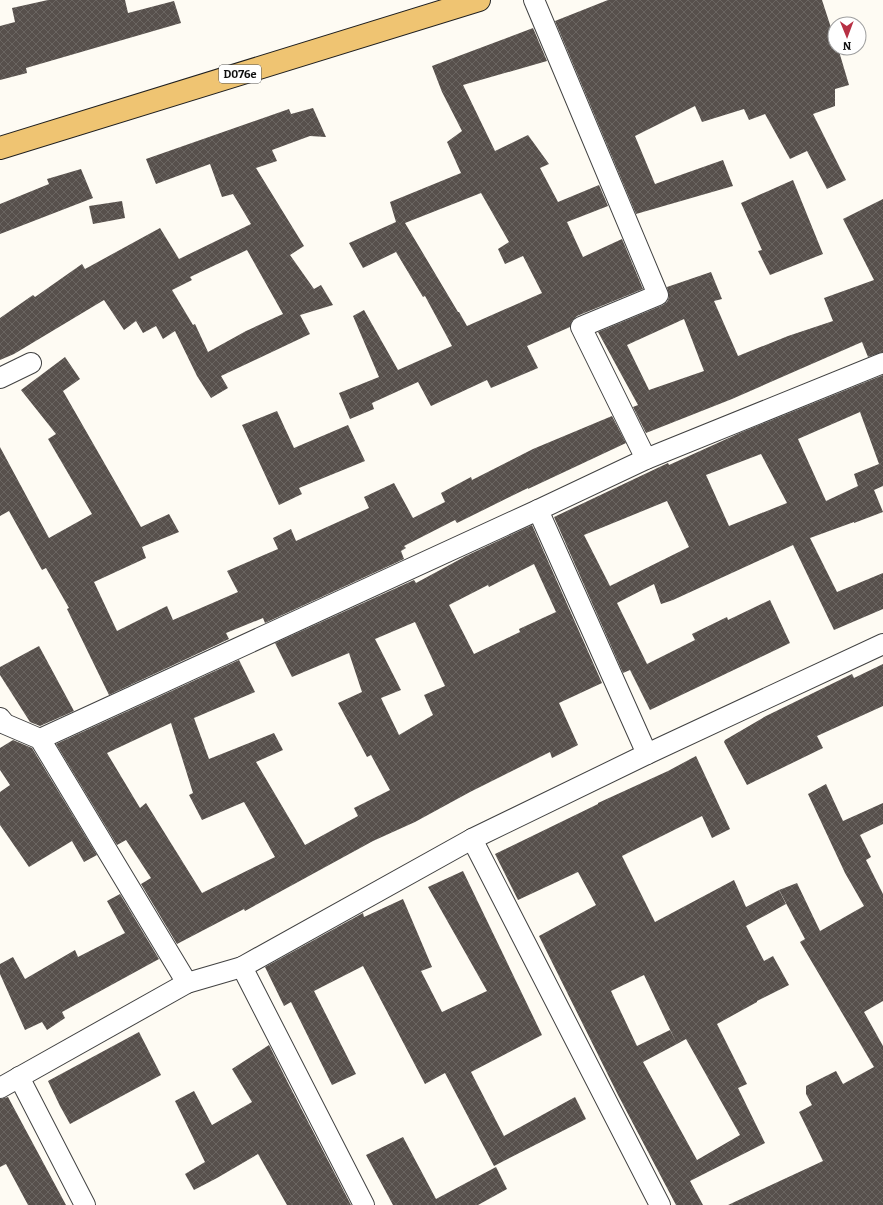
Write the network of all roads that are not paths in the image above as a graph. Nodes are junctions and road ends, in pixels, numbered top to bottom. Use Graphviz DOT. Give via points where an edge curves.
graph roads {
  1 [pos="479,0"];
  2 [pos="534,0"];
  3 [pos="0,148"];
  4 [pos="31,363"];
  5 [pos="883,363"];
  6 [pos="0,378"];
  7 [pos="646,459"];
  8 [pos="538,510"];
  9 [pos="883,644"];
  10 [pos="0,718"];
  11 [pos="40,739"];
  12 [pos="647,754"];
  13 [pos="472,839"];
  14 [pos="242,967"];
  15 [pos="187,983"];
  16 [pos="19,1077"];
  17 [pos="0,1088"];
  18 [pos="85,1205"];
  19 [pos="364,1205"];
  20 [pos="660,1205"];
  1 -- 3 [label="main road, D076e"];
  2 -- 7 [label="street" via="658,295 581,327"];
  4 -- 6 [label="street"];
  5 -- 7 [label="street"];
  7 -- 8 [label="street"];
  8 -- 11 [label="street"];
  8 -- 12 [label="street"];
  9 -- 12 [label="street"];
  10 -- 11 [label="street" via="5,724"];
  11 -- 15 [label="street"];
  12 -- 13 [label="street"];
  13 -- 14 [label="street"];
  13 -- 20 [label="street"];
  14 -- 15 [label="street"];
  14 -- 19 [label="street"];
  15 -- 16 [label="street"];
  16 -- 17 [label="street"];
  16 -- 18 [label="street"];
}
